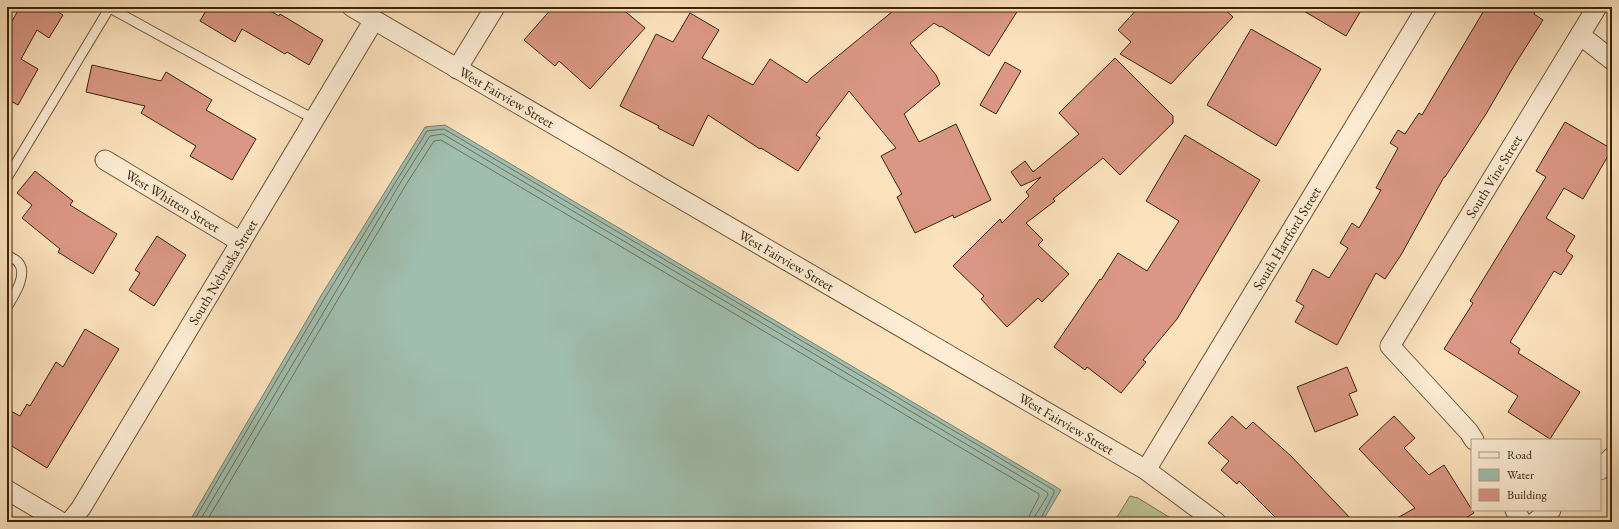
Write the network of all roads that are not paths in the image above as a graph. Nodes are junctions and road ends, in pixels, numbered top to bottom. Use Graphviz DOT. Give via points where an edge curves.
graph roads {
  1 [pos="352,7"];
  2 [pos="495,7"];
  3 [pos="1427,7"];
  4 [pos="1597,7"];
  5 [pos="110,8"];
  6 [pos="374,20"];
  7 [pos="1580,35"];
  8 [pos="1612,60"];
  9 [pos="457,69"];
  10 [pos="314,119"];
  11 [pos="105,160"];
  12 [pos="7,178"];
  13 [pos="241,242"];
  14 [pos="7,255"];
  15 [pos="7,307"];
  16 [pos="1474,439"];
  17 [pos="1612,456"];
  18 [pos="1601,469"];
  19 [pos="1146,470"];
  20 [pos="7,490"];
  21 [pos="1516,511"];
  22 [pos="1550,511"];
  23 [pos="61,522"];
  24 [pos="70,522"];
  25 [pos="1216,522"];
  26 [pos="1522,522"];
  27 [pos="1535,522"];
  1 -- 6 [label="street, West Fairview Street"];
  2 -- 9 [label="street"];
  3 -- 19 [label="street, South Hartford Street"];
  4 -- 7 [label="street, South Vine Street"];
  5 -- 10 [label="lane"];
  5 -- 12 [label="lane"];
  6 -- 9 [label="street, West Fairview Street"];
  6 -- 10 [label="street, South Nebraska Street"];
  7 -- 8 [label="street"];
  7 -- 16 [label="street, South Vine Street" via="1390,346 1470,432"];
  9 -- 19 [label="street, West Fairview Street"];
  10 -- 13 [label="street, South Nebraska Street"];
  11 -- 13 [label="street, West Whitten Street"];
  13 -- 24 [label="street, South Nebraska Street"];
  14 -- 15 [label="lane" via="18,262 21,268 19,287"];
  17 -- 18 [label="street"];
  19 -- 25 [label="street, West Fairview Street"];
  20 -- 23 [label="street"];
  21 -- 26 [label="street"];
  22 -- 27 [label="street"];
}
